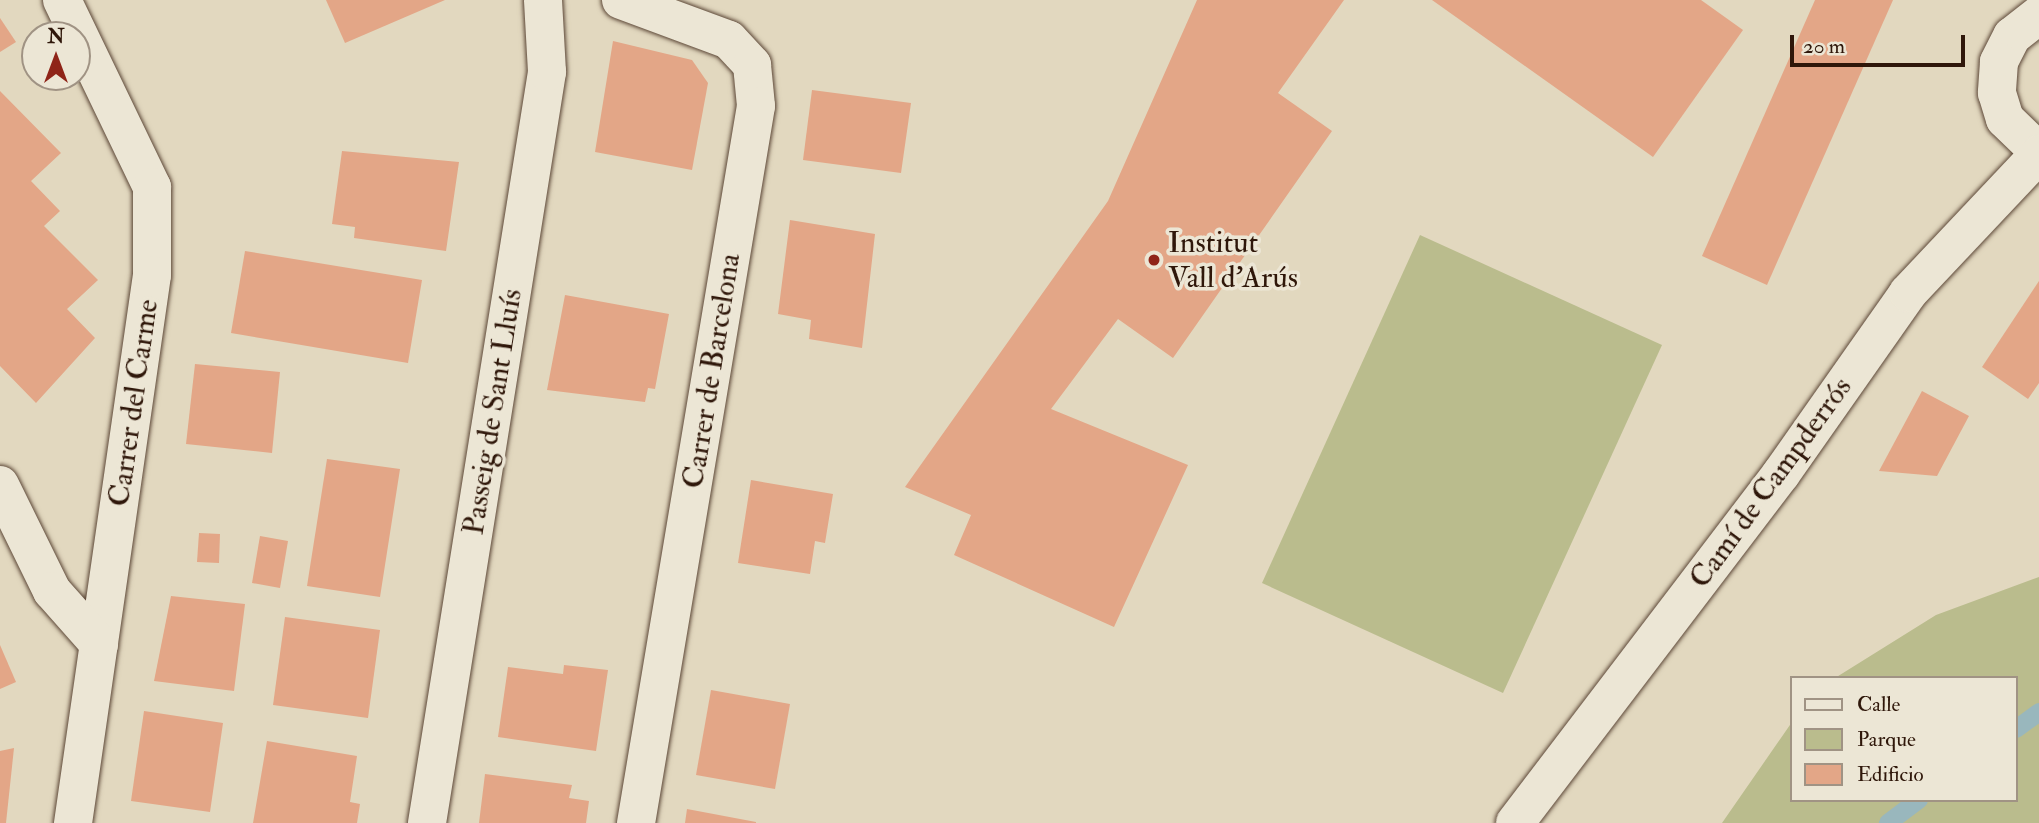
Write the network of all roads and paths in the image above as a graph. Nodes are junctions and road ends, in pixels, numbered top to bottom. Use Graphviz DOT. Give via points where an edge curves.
graph roads {
  1 [pos="62,0"];
  2 [pos="543,0"];
  3 [pos="621,0"];
  4 [pos="2039,15"];
  5 [pos="2039,153"];
  6 [pos="0,485"];
  7 [pos="99,644"];
  8 [pos="73,823"];
  9 [pos="428,823"];
  10 [pos="636,823"];
  11 [pos="1515,823"];
  1 -- 7 [label="street, Carrer del Carme" via="152,187 152,275"];
  2 -- 9 [label="street, Passeig de Sant Lluís" via="547,72"];
  3 -- 10 [label="street, Carrer de Barcelona" via="729,40 752,65 756,106"];
  4 -- 5 [label="street" via="2012,36 1999,62 1997,93 2012,128"];
  5 -- 11 [label="street, Camí de Campderrós" via="1908,293 1781,474"];
  6 -- 7 [label="street" via="51,591"];
  7 -- 8 [label="street, Carrer del Carme"];
}
